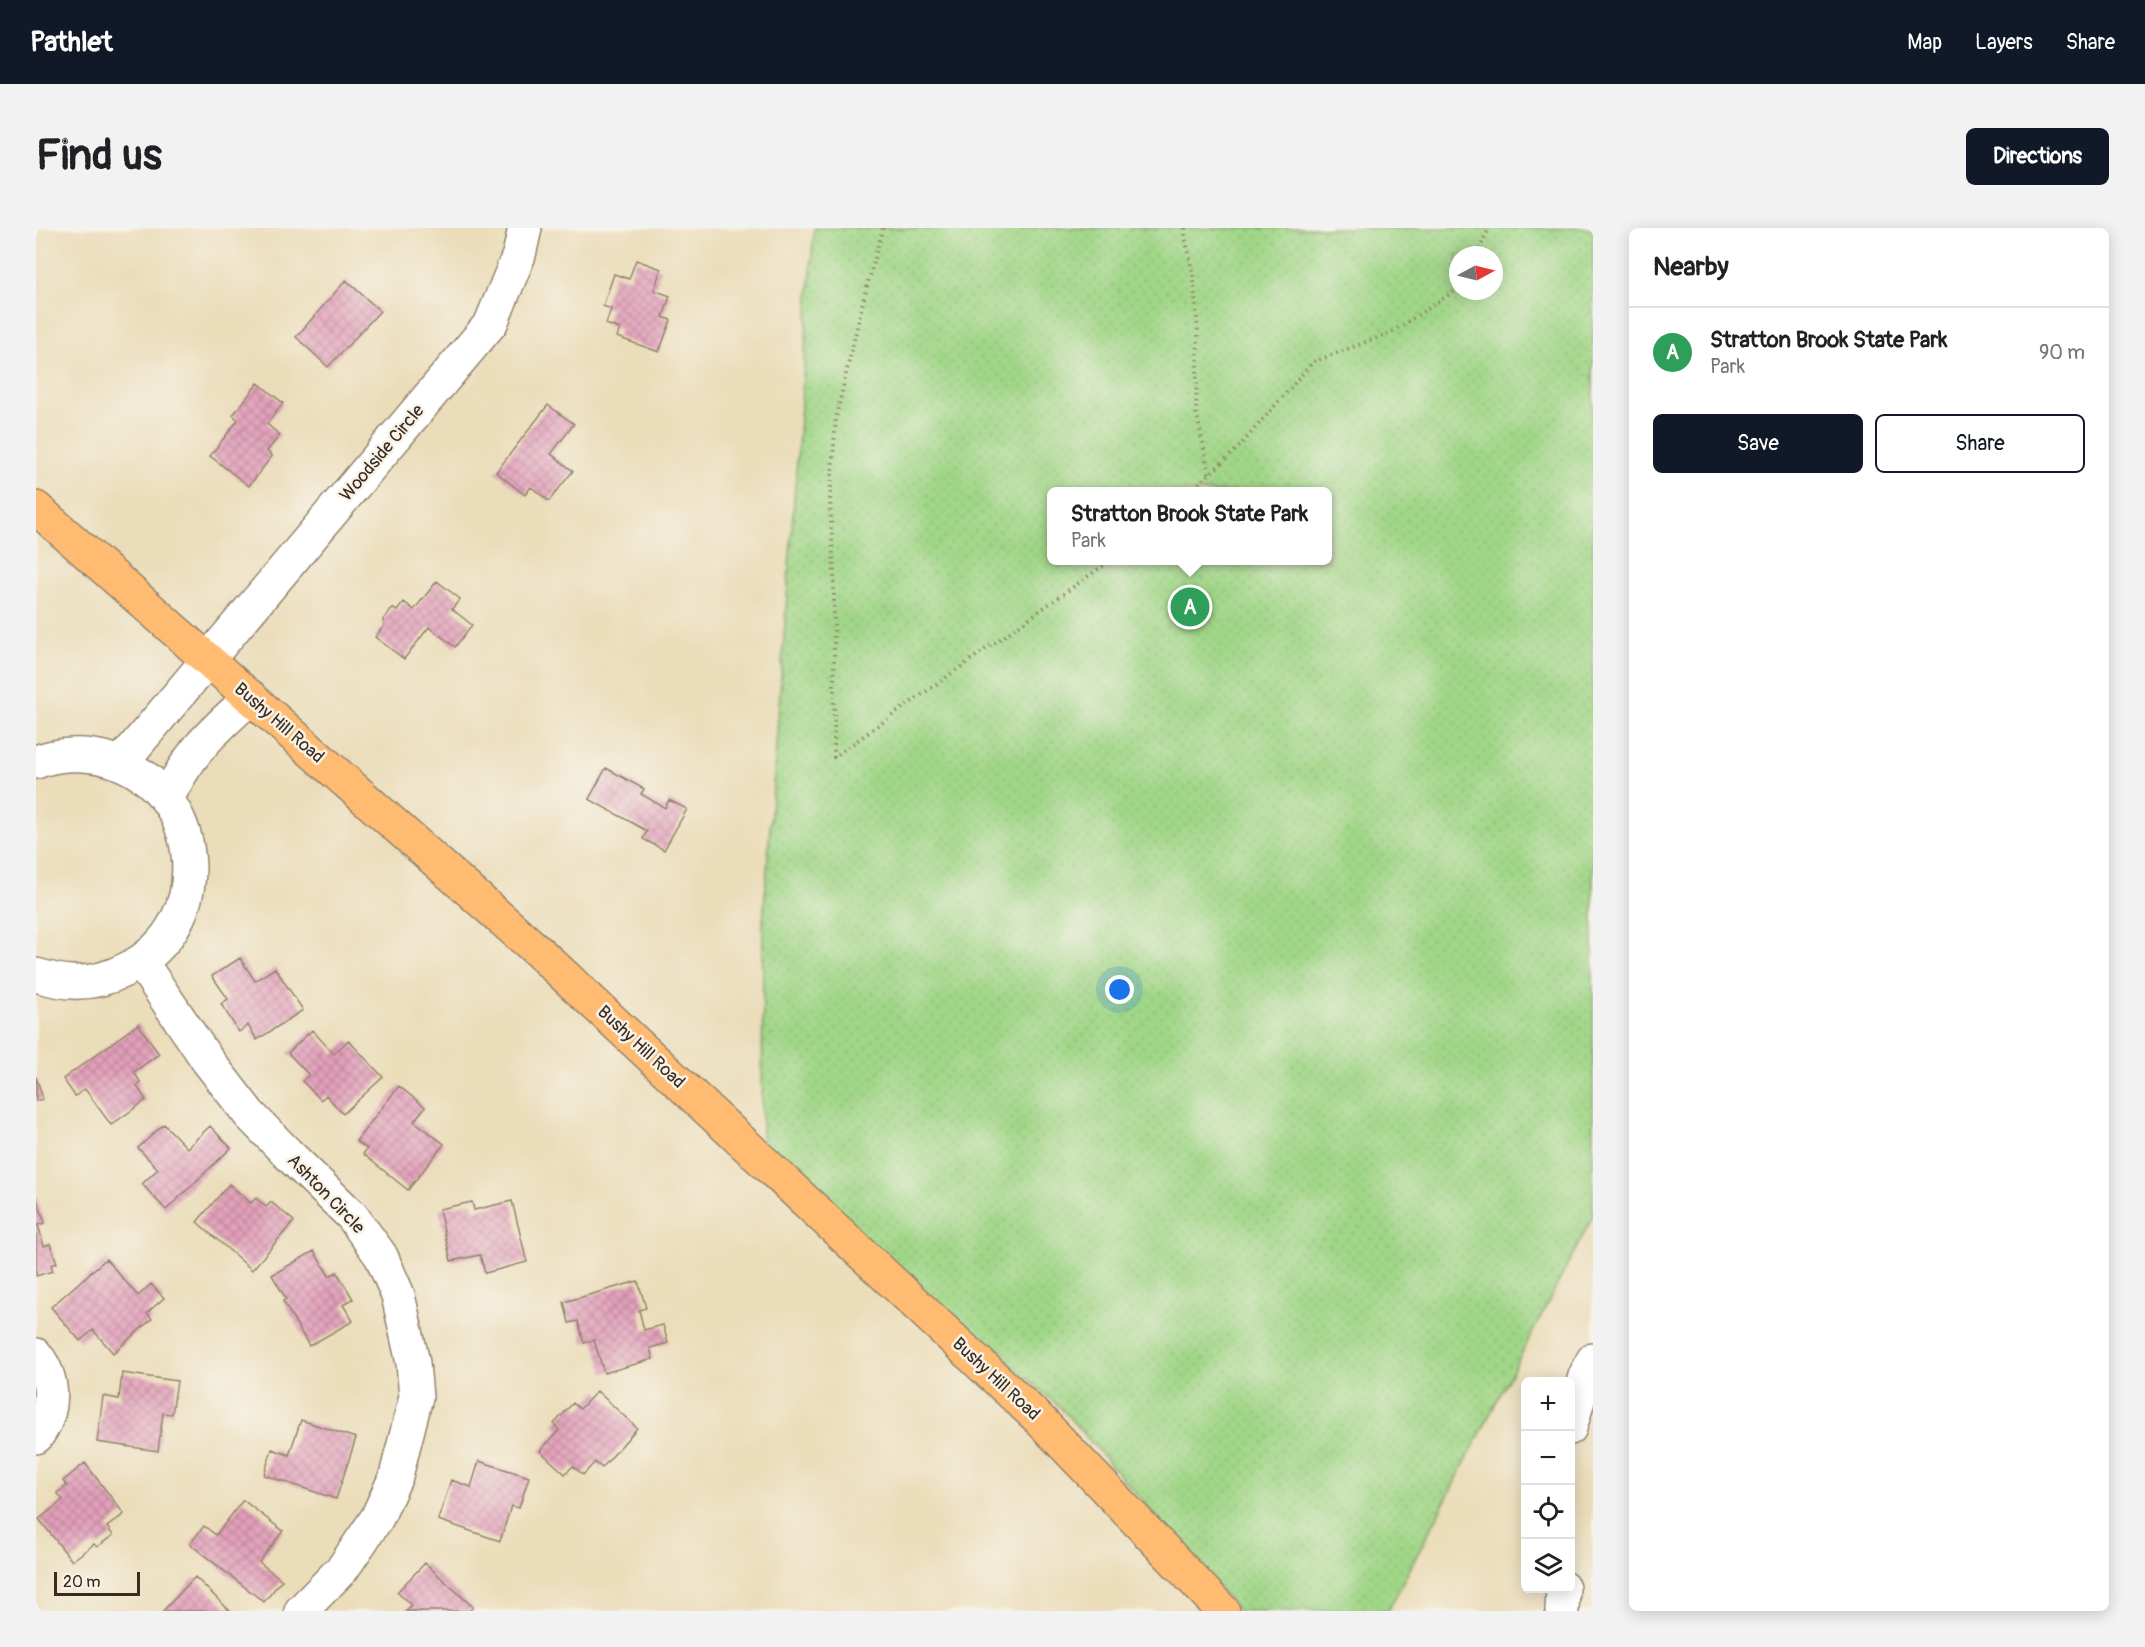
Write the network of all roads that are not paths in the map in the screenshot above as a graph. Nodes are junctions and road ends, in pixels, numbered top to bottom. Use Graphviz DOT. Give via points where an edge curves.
graph roads {
  1 [pos="525,228"];
  2 [pos="36,508"];
  3 [pos="207,659"];
  4 [pos="251,697"];
  5 [pos="36,762"];
  6 [pos="121,763"];
  7 [pos="167,799"];
  8 [pos="141,962"];
  9 [pos="36,975"];
  10 [pos="36,1355"];
  11 [pos="1593,1360"];
  12 [pos="1575,1411"];
  13 [pos="36,1437"];
  14 [pos="1563,1593"];
  15 [pos="301,1611"];
  16 [pos="1223,1611"];
  17 [pos="1562,1611"];
  1 -- 3 [label="street, Woodside Circle" via="519,255 491,323"];
  2 -- 3 [label="main road, Bushy Hill Road"];
  3 -- 4 [label="main road, Bushy Hill Road"];
  3 -- 6 [label="street, Woodside Circle"];
  4 -- 7 [label="street" via="194,753"];
  4 -- 16 [label="main road, Bushy Hill Road" via="540,953 1038,1418"];
  5 -- 6 [label="street" via="70,754"];
  6 -- 7 [label="street" via="146,778"];
  7 -- 8 [label="street" via="184,831 190,868 185,904 168,937"];
  8 -- 9 [label="street" via="108,978 72,982"];
  8 -- 15 [label="street, Ashton Circle" via="208,1061 249,1113 352,1216 381,1256 398,1295 416,1396 396,1476 377,1518 343,1568"];
  10 -- 13 [label="street" via="50,1384 51,1399 49,1414"];
  11 -- 12 [label="street"];
  14 -- 17 [label="street"];
}
